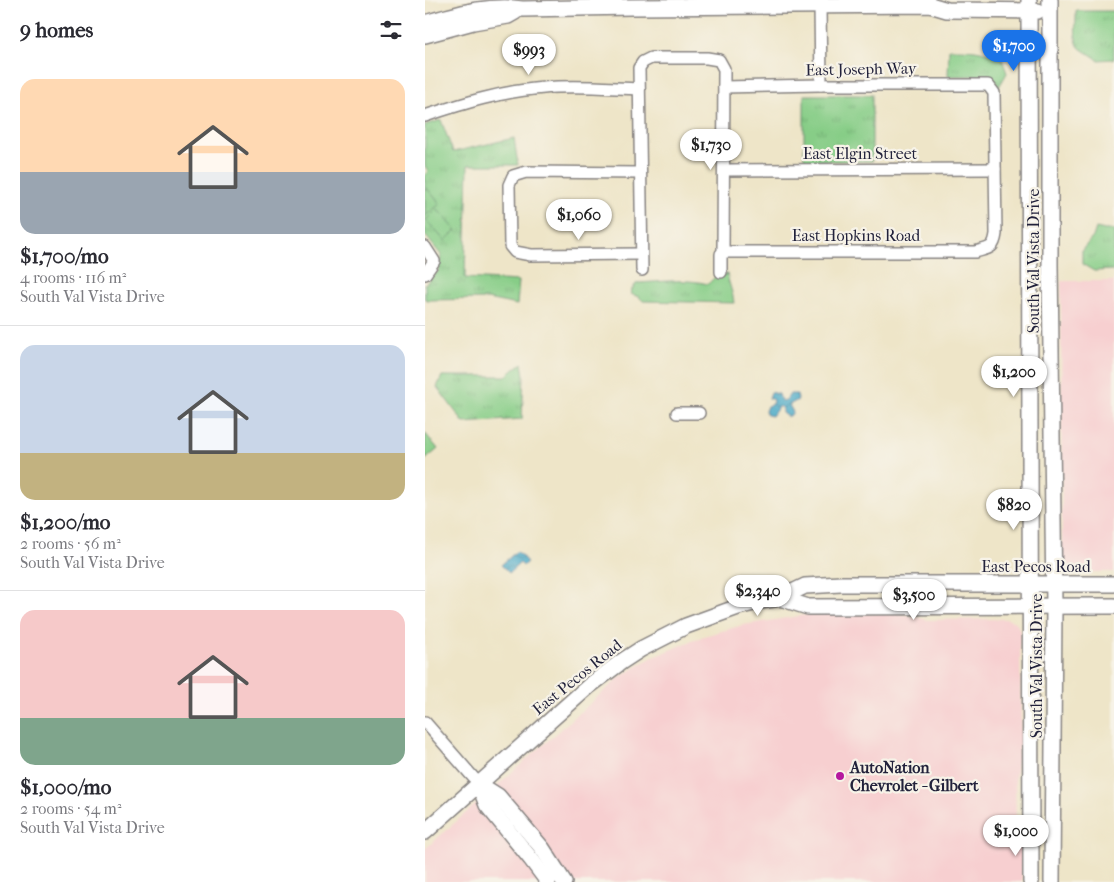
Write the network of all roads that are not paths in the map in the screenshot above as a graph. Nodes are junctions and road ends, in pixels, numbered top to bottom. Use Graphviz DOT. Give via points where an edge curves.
graph roads {
  1 [pos="944,0"];
  2 [pos="631,3"];
  3 [pos="929,5"];
  4 [pos="1029,5"];
  5 [pos="1050,5"];
  6 [pos="820,6"];
  7 [pos="426,26"];
  8 [pos="821,85"];
  9 [pos="639,88"];
  10 [pos="724,88"];
  11 [pos="425,116"];
  12 [pos="1029,159"];
  13 [pos="995,169"];
  14 [pos="724,170"];
  15 [pos="640,173"];
  16 [pos="1050,217"];
  17 [pos="425,247"];
  18 [pos="723,252"];
  19 [pos="641,254"];
  20 [pos="641,270"];
  21 [pos="721,272"];
  22 [pos="425,274"];
  23 [pos="1051,323"];
  24 [pos="1030,324"];
  25 [pos="677,412"];
  26 [pos="699,413"];
  27 [pos="1029,584"];
  28 [pos="1054,584"];
  29 [pos="1114,584"];
  30 [pos="780,598"];
  31 [pos="1029,606"];
  32 [pos="1054,606"];
  33 [pos="1114,606"];
  34 [pos="425,722"];
  35 [pos="1031,758"];
  36 [pos="479,784"];
  37 [pos="425,832"];
  38 [pos="1052,832"];
  39 [pos="1031,837"];
  40 [pos="548,882"];
  41 [pos="564,882"];
  42 [pos="1031,882"];
  43 [pos="1042,882"];
  44 [pos="1052,882"];
  1 -- 3 [label="main road"];
  2 -- 6 [label="main road"];
  2 -- 7 [label="main road" via="522,9 508,16"];
  3 -- 4 [label="main road" via="947,10"];
  3 -- 6 [label="main road"];
  4 -- 5 [label="main road"];
  4 -- 12 [label="main road, South Val Vista Drive"];
  5 -- 16 [label="main road, South Val Vista Drive"];
  6 -- 8 [label="street"];
  8 -- 10 [label="street, East Joseph Way"];
  8 -- 13 [label="street, East Joseph Way" via="988,85 994,93"];
  9 -- 10 [label="street" via="639,68 651,58 707,58 719,60 724,69"];
  9 -- 11 [label="street" via="528,90 490,96"];
  9 -- 15 [label="street"];
  10 -- 14 [label="street"];
  12 -- 16 [label="main road" via="1039,181 1042,213"];
  12 -- 24 [label="main road, South Val Vista Drive"];
  13 -- 14 [label="street, East Elgin Street"];
  13 -- 18 [label="street, East Hopkins Road" via="996,234 995,243 989,248 975,252"];
  14 -- 18 [label="street"];
  15 -- 19 [label="street"];
  15 -- 19 [label="street" via="526,172 513,176 509,185 510,246 515,252 531,255"];
  16 -- 23 [label="main road, South Val Vista Drive"];
  17 -- 22 [label="street" via="433,261"];
  18 -- 21 [label="street"];
  19 -- 20 [label="street"];
  23 -- 24 [label="main road"];
  23 -- 28 [label="main road, South Val Vista Drive"];
  24 -- 27 [label="main road, South Val Vista Drive"];
  25 -- 26 [label="street"];
  27 -- 28 [label="main road, East Pecos Road"];
  27 -- 30 [label="main road, East Pecos Road" via="832,584 805,586"];
  27 -- 31 [label="main road, South Val Vista Drive"];
  28 -- 29 [label="main road, East Pecos Road"];
  28 -- 32 [label="main road, South Val Vista Drive"];
  30 -- 31 [label="main road, East Pecos Road" via="808,607"];
  30 -- 36 [label="main road, East Pecos Road" via="720,613 641,649 589,686"];
  31 -- 32 [label="main road, East Pecos Road"];
  31 -- 35 [label="main road, South Val Vista Drive"];
  32 -- 33 [label="main road, East Pecos Road"];
  32 -- 38 [label="main road, South Val Vista Drive"];
  34 -- 36 [label="street"];
  35 -- 38 [label="main road" via="1040,782 1040,814"];
  35 -- 39 [label="main road, South Val Vista Drive"];
  36 -- 37 [label="main road, East Pecos Road"];
  36 -- 40 [label="main road" via="487,805"];
  36 -- 41 [label="main road" via="498,796 542,848"];
  38 -- 44 [label="main road, South Val Vista Drive"];
  39 -- 42 [label="main road, South Val Vista Drive"];
  39 -- 43 [label="main road" via="1041,851"];
}
